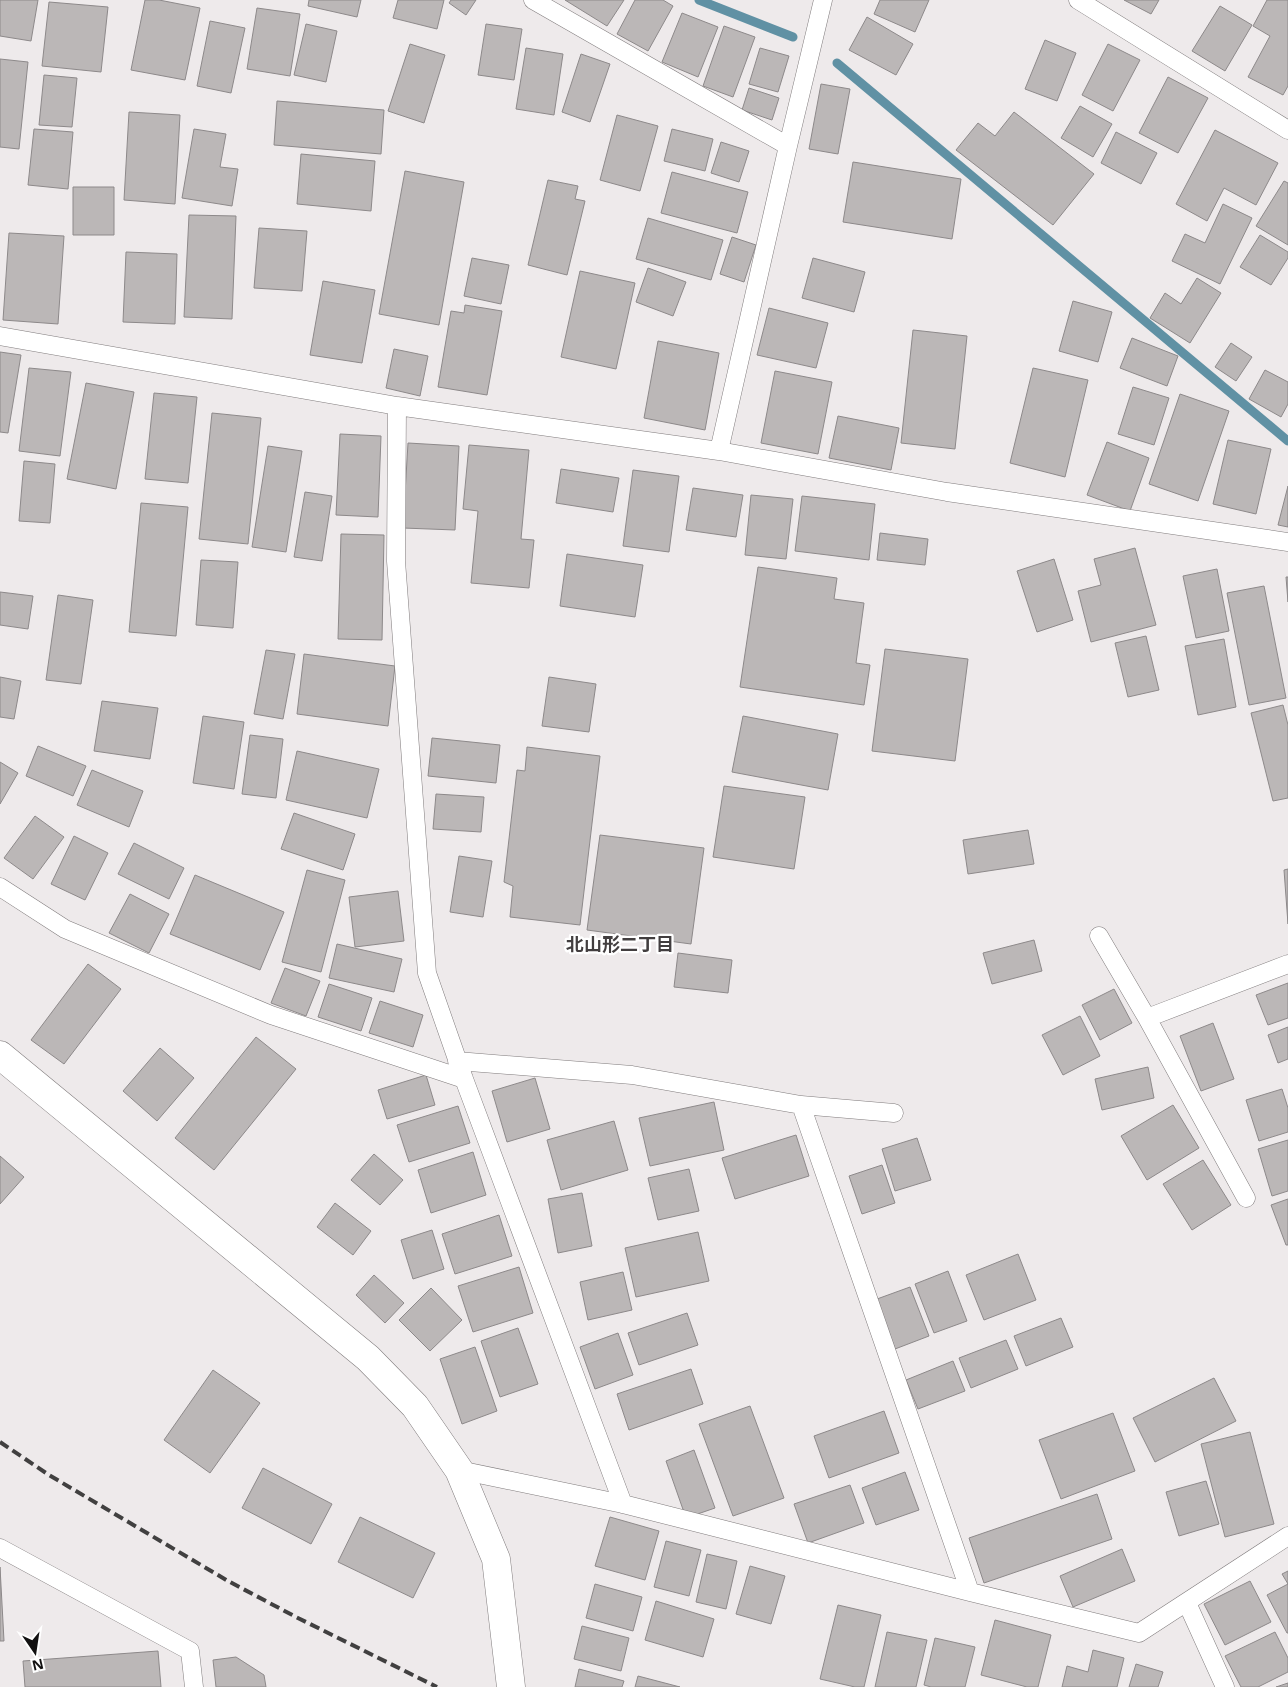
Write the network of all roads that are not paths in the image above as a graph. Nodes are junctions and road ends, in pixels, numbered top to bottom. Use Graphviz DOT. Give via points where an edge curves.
graph roads {
  1 [pos="533,0"];
  2 [pos="823,0"];
  3 [pos="1078,0"];
  4 [pos="1288,130"];
  5 [pos="788,146"];
  6 [pos="0,336"];
  7 [pos="397,406"];
  8 [pos="719,451"];
  9 [pos="1288,542"];
  10 [pos="0,887"];
  11 [pos="1099,936"];
  12 [pos="1288,964"];
  13 [pos="1147,1018"];
  14 [pos="0,1055"];
  15 [pos="457,1061"];
  16 [pos="464,1079"];
  17 [pos="801,1105"];
  18 [pos="894,1113"];
  19 [pos="1246,1198"];
  20 [pos="459,1470"];
  21 [pos="624,1504"];
  22 [pos="1288,1536"];
  23 [pos="0,1548"];
  24 [pos="970,1592"];
  25 [pos="1187,1603"];
  26 [pos="194,1687"];
  27 [pos="511,1687"];
  28 [pos="1225,1687"];
  1 -- 5 [label="lane"];
  2 -- 5 [label="lane"];
  3 -- 4 [label="lane"];
  5 -- 8 [label="lane"];
  6 -- 7 [label="lane"];
  7 -- 8 [label="lane"];
  7 -- 15 [label="lane" via="396,561 427,973"];
  8 -- 9 [label="lane" via="947,492"];
  10 -- 16 [label="lane" via="65,929 199,985 271,1014"];
  11 -- 13 [label="lane"];
  12 -- 13 [label="lane"];
  13 -- 19 [label="lane"];
  14 -- 20 [label="street" via="368,1358 415,1406"];
  15 -- 16 [label="lane"];
  15 -- 17 [label="lane" via="632,1075"];
  16 -- 21 [label="lane"];
  17 -- 18 [label="lane"];
  17 -- 24 [label="lane"];
  20 -- 21 [label="lane"];
  20 -- 27 [label="street" via="496,1559"];
  21 -- 24 [label="lane"];
  22 -- 25 [label="lane"];
  23 -- 26 [label="lane" via="190,1651"];
  24 -- 25 [label="lane" via="1139,1633"];
  25 -- 28 [label="lane"];
}
